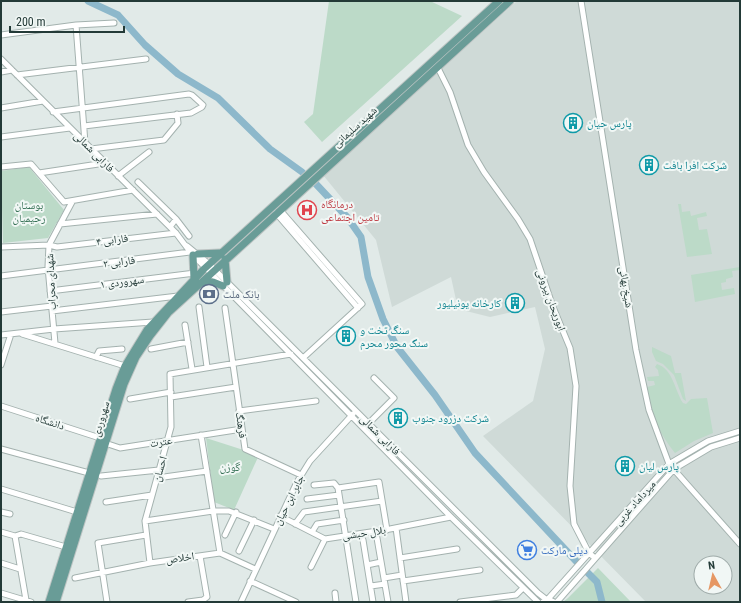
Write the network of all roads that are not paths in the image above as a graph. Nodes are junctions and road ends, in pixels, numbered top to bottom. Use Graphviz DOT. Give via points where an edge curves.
graph roads {
  1 [pos="499,1"];
  2 [pos="510,1"];
  3 [pos="581,1"];
  4 [pos="114,22"];
  5 [pos="76,25"];
  6 [pos="1,35"];
  7 [pos="1,59"];
  8 [pos="146,59"];
  9 [pos="79,66"];
  10 [pos="438,68"];
  11 [pos="12,70"];
  12 [pos="1,72"];
  13 [pos="17,75"];
  14 [pos="43,101"];
  15 [pos="1,108"];
  16 [pos="83,108"];
  17 [pos="53,112"];
  18 [pos="177,114"];
  19 [pos="84,126"];
  20 [pos="70,128"];
  21 [pos="1,136"];
  22 [pos="85,142"];
  23 [pos="92,149"];
  24 [pos="149,152"];
  25 [pos="105,163"];
  26 [pos="1,167"];
  27 [pos="39,173"];
  28 [pos="118,176"];
  29 [pos="138,182"];
  30 [pos="133,190"];
  31 [pos="72,202"];
  32 [pos="278,212"];
  33 [pos="157,214"];
  34 [pos="176,219"];
  35 [pos="60,224"];
  36 [pos="170,227"];
  37 [pos="176,233"];
  38 [pos="189,236"];
  39 [pos="49,245"];
  40 [pos="187,246"];
  41 [pos="1,247"];
  42 [pos="220,253"];
  43 [pos="194,254"];
  44 [pos="225,259"];
  45 [pos="210,269"];
  46 [pos="48,271"];
  47 [pos="1,276"];
  48 [pos="197,278"];
  49 [pos="226,286"];
  50 [pos="50,291"];
  51 [pos="178,296"];
  52 [pos="198,308"];
  53 [pos="224,308"];
  54 [pos="52,309"];
  55 [pos="1,312"];
  56 [pos="152,322"];
  57 [pos="185,325"];
  58 [pos="54,329"];
  59 [pos="19,333"];
  60 [pos="11,334"];
  61 [pos="1,335"];
  62 [pos="188,342"];
  63 [pos="55,343"];
  64 [pos="122,349"];
  65 [pos="151,349"];
  66 [pos="291,354"];
  67 [pos="96,357"];
  68 [pos="304,358"];
  69 [pos="233,363"];
  70 [pos="1,366"];
  71 [pos="125,366"];
  72 [pos="207,367"];
  73 [pos="192,369"];
  74 [pos="374,378"];
  75 [pos="236,387"];
  76 [pos="171,394"];
  77 [pos="130,399"];
  78 [pos="316,401"];
  79 [pos="1,406"];
  80 [pos="239,411"];
  81 [pos="356,411"];
  82 [pos="352,416"];
  83 [pos="368,424"];
  84 [pos="242,429"];
  85 [pos="740,431"];
  86 [pos="201,435"];
  87 [pos="740,438"];
  88 [pos="102,441"];
  89 [pos="167,441"];
  90 [pos="1,449"];
  91 [pos="669,464"];
  92 [pos="674,469"];
  93 [pos="159,470"];
  94 [pos="207,471"];
  95 [pos="89,473"];
  96 [pos="301,475"];
  97 [pos="102,476"];
  98 [pos="157,478"];
  99 [pos="314,485"];
  100 [pos="338,488"];
  101 [pos="1,489"];
  102 [pos="152,495"];
  103 [pos="340,495"];
  104 [pos="307,499"];
  105 [pos="382,501"];
  106 [pos="106,502"];
  107 [pos="342,508"];
  108 [pos="213,511"];
  109 [pos="1,512"];
  110 [pos="77,512"];
  111 [pos="236,512"];
  112 [pos="10,514"];
  113 [pos="280,516"];
  114 [pos="451,517"];
  115 [pos="254,520"];
  116 [pos="344,520"];
  117 [pos="145,521"];
  118 [pos="295,524"];
  119 [pos="396,528"];
  120 [pos="274,529"];
  121 [pos="387,530"];
  122 [pos="1,532"];
  123 [pos="312,532"];
  124 [pos="146,535"];
  125 [pos="225,535"];
  126 [pos="15,536"];
  127 [pos="346,536"];
  128 [pos="377,538"];
  129 [pos="325,539"];
  130 [pos="363,540"];
  131 [pos="740,544"];
  132 [pos="66,547"];
  133 [pos="457,549"];
  134 [pos="239,551"];
  135 [pos="220,553"];
  136 [pos="589,553"];
  137 [pos="200,556"];
  138 [pos="400,558"];
  139 [pos="595,558"];
  140 [pos="150,562"];
  141 [pos="381,562"];
  142 [pos="1,563"];
  143 [pos="367,565"];
  144 [pos="312,567"];
  145 [pos="255,569"];
  146 [pos="20,570"];
  147 [pos="480,570"];
  148 [pos="102,571"];
  149 [pos="402,575"];
  150 [pos="75,578"];
  151 [pos="250,581"];
  152 [pos="384,581"];
  153 [pos="403,582"];
  154 [pos="371,586"];
  155 [pos="523,588"];
  156 [pos="1,593"];
  157 [pos="335,593"];
  158 [pos="29,601"];
  159 [pos="198,601"];
  160 [pos="545,601"];
  161 [pos="49,602"];
  162 [pos="56,602"];
  163 [pos="107,602"];
  164 [pos="188,602"];
  165 [pos="241,602"];
  166 [pos="296,602"];
  167 [pos="336,602"];
  168 [pos="356,602"];
  169 [pos="373,602"];
  170 [pos="388,602"];
  171 [pos="406,602"];
  172 [pos="460,602"];
  173 [pos="538,602"];
  174 [pos="556,602"];
  1 -- 42 [label="main road, شهید سلیمانی"];
  2 -- 10 [label="main road, شهید سلیمانی"];
  3 -- 91 [label="street, شیخ بهائی" via="636,350 649,410"];
  4 -- 5 [label="street"];
  5 -- 6 [label="street"];
  5 -- 9 [label="street"];
  7 -- 11 [label="street, فارابی شمالی"];
  8 -- 9 [label="street"];
  9 -- 13 [label="street"];
  9 -- 16 [label="street"];
  10 -- 32 [label="main road, شهید سلیمانی"];
  10 -- 136 [label="street, ابوریحان بیرونی" via="450,92 468,145 530,239 570,348 576,386 570,486 574,524"];
  11 -- 12 [label="street"];
  11 -- 13 [label="street, فارابی شمالی"];
  13 -- 14 [label="street, فارابی شمالی"];
  14 -- 15 [label="street"];
  14 -- 17 [label="street, فارابی شمالی"];
  16 -- 17 [label="street"];
  16 -- 18 [label="street" via="189,94 203,106 191,113"];
  16 -- 19 [label="street"];
  17 -- 20 [label="street, فارابی شمالی"];
  18 -- 19 [label="street"];
  18 -- 23 [label="street" via="178,123 164,140"];
  19 -- 22 [label="street"];
  20 -- 21 [label="street"];
  20 -- 22 [label="street, فارابی شمالی"];
  22 -- 23 [label="street, فارابی شمالی"];
  23 -- 25 [label="street, فارابی شمالی"];
  24 -- 28 [label="street"];
  25 -- 27 [label="street"];
  25 -- 28 [label="street, فارابی شمالی"];
  26 -- 27 [label="street" via="31,164"];
  27 -- 31 [label="street" via="62,202"];
  28 -- 30 [label="street, فارابی شمالی"];
  29 -- 34 [label="street"];
  30 -- 31 [label="street"];
  30 -- 33 [label="street, فارابی شمالی"];
  31 -- 35 [label="street, شهدای محراب"];
  32 -- 44 [label="main road, شهید سلیمانی"];
  32 -- 68 [label="street" via="360,306"];
  33 -- 35 [label="street"];
  33 -- 36 [label="street, فارابی شمالی"];
  34 -- 36 [label="street"];
  34 -- 38 [label="street"];
  35 -- 39 [label="street, شهدای محراب"];
  36 -- 37 [label="street, فارابی شمالی"];
  37 -- 39 [label="street, فارابی ۴" via="57,247"];
  37 -- 40 [label="street, فارابی شمالی"];
  39 -- 41 [label="street, فارابی ۴"];
  39 -- 46 [label="street, شهدای محراب"];
  40 -- 43 [label="street, فارابی شمالی"];
  40 -- 43 [label="street, فارابی شمالی"];
  42 -- 43 [label="main road"];
  42 -- 45 [label="main road, شهید سلیمانی"];
  43 -- 45 [label="street, فارابی شمالی"];
  43 -- 46 [label="street, فارابی ۲"];
  43 -- 48 [label="main road"];
  44 -- 45 [label="main road, شهید سلیمانی"];
  44 -- 49 [label="main road"];
  45 -- 48 [label="main road, سهروردی"];
  45 -- 49 [label="street, فارابی شمالی"];
  46 -- 47 [label="street, فارابی ۲"];
  46 -- 50 [label="street, شهدای محراب"];
  48 -- 49 [label="main road"];
  48 -- 50 [label="street, سهروردی ۱"];
  48 -- 51 [label="main road, سهروردی"];
  48 -- 88 [label="main road, سهروردی" via="136,357"];
  49 -- 66 [label="street, فارابی شمالی"];
  49 -- 68 [label="street, فارابی شمالی"];
  50 -- 54 [label="street, شهدای محراب"];
  51 -- 54 [label="street"];
  51 -- 56 [label="main road, سهروردی"];
  52 -- 72 [label="street"];
  53 -- 69 [label="street, فرهنگ"];
  54 -- 55 [label="street"];
  54 -- 58 [label="street, شهدای محراب"];
  56 -- 58 [label="street"];
  56 -- 71 [label="main road, سهروردی"];
  57 -- 62 [label="street"];
  58 -- 59 [label="street"];
  58 -- 63 [label="street, شهدای محراب"];
  59 -- 60 [label="street"];
  59 -- 63 [label="street"];
  60 -- 61 [label="street"];
  60 -- 70 [label="street"];
  62 -- 65 [label="street"];
  62 -- 73 [label="street"];
  63 -- 67 [label="street"];
  64 -- 67 [label="street" via="99,352"];
  66 -- 69 [label="street"];
  66 -- 82 [label="street, فارابی شمالی"];
  67 -- 71 [label="street"];
  68 -- 81 [label="street, فارابی شمالی"];
  69 -- 72 [label="street"];
  69 -- 75 [label="street, فرهنگ"];
  71 -- 88 [label="main road, سهروردی"];
  72 -- 73 [label="street"];
  73 -- 76 [label="street, احسان" via="170,374"];
  74 -- 83 [label="street" via="394,398"];
  75 -- 76 [label="street"];
  75 -- 80 [label="street, فرهنگ"];
  76 -- 77 [label="street"];
  76 -- 89 [label="street, احسان" via="171,427"];
  78 -- 80 [label="street"];
  79 -- 88 [label="street, دانشگاه"];
  80 -- 84 [label="street, فرهنگ"];
  81 -- 82 [label="street, جابر ابن حیان"];
  81 -- 83 [label="street, فارابی شمالی"];
  82 -- 96 [label="street, جابر ابن حیان" via="310,461"];
  82 -- 114 [label="street, فارابی شمالی"];
  83 -- 160 [label="street, فارابی شمالی"];
  84 -- 86 [label="street, عترت"];
  84 -- 96 [label="street, فرهنگ" via="245,449"];
  85 -- 91 [label="street, میرداماد غربی" via="708,441"];
  86 -- 89 [label="street, عترت"];
  86 -- 94 [label="street"];
  87 -- 92 [label="street, میرداماد غربی" via="711,447"];
  88 -- 89 [label="street, عترت" via="120,448"];
  88 -- 95 [label="main road, سهروردی"];
  88 -- 162 [label="main road, سهروردی"];
  89 -- 93 [label="street, احسان"];
  90 -- 95 [label="street"];
  91 -- 92 [label="street, شیخ بهائی"];
  91 -- 136 [label="street, میرداماد غربی"];
  92 -- 131 [label="street, شیخ بهائی"];
  92 -- 139 [label="street, میرداماد غربی"];
  93 -- 97 [label="street"];
  93 -- 98 [label="street, احسان"];
  94 -- 98 [label="street"];
  94 -- 108 [label="street"];
  95 -- 110 [label="main road, سهروردی"];
  96 -- 113 [label="street, جابر ابن حیان"];
  98 -- 102 [label="street, احسان"];
  99 -- 100 [label="street" via="334,483"];
  100 -- 103 [label="street"];
  100 -- 105 [label="street" via="379,482"];
  101 -- 110 [label="street"];
  102 -- 106 [label="street"];
  102 -- 117 [label="street, احسان"];
  103 -- 104 [label="street"];
  103 -- 107 [label="street"];
  105 -- 107 [label="street"];
  105 -- 121 [label="street"];
  107 -- 116 [label="street"];
  107 -- 118 [label="street" via="304,512"];
  108 -- 111 [label="street"];
  108 -- 117 [label="street"];
  108 -- 135 [label="street"];
  109 -- 112 [label="street"];
  110 -- 132 [label="main road, سهروردی"];
  111 -- 115 [label="street"];
  111 -- 125 [label="street"];
  113 -- 118 [label="street"];
  113 -- 120 [label="street, جابر ابن حیان"];
  114 -- 119 [label="street, بلال حبشی"];
  114 -- 155 [label="street, فارابی شمالی"];
  115 -- 120 [label="street"];
  115 -- 134 [label="street"];
  116 -- 123 [label="street" via="317,524"];
  116 -- 127 [label="street"];
  117 -- 124 [label="street, احسان"];
  118 -- 123 [label="street"];
  119 -- 121 [label="street, بلال حبشی"];
  119 -- 138 [label="street"];
  120 -- 145 [label="street, جابر ابن حیان"];
  121 -- 127 [label="street, بلال حبشی"];
  122 -- 126 [label="street"];
  123 -- 129 [label="street"];
  124 -- 140 [label="street, احسان"];
  124 -- 148 [label="street" via="98,543"];
  126 -- 132 [label="street" via="21,534"];
  126 -- 146 [label="street"];
  127 -- 129 [label="street, بلال حبشی"];
  127 -- 168 [label="street"];
  128 -- 141 [label="street"];
  129 -- 144 [label="street"];
  130 -- 143 [label="street"];
  132 -- 161 [label="main road, سهروردی"];
  133 -- 138 [label="street"];
  135 -- 137 [label="street, اخلاص"];
  135 -- 145 [label="street"];
  136 -- 139 [label="street"];
  136 -- 160 [label="street, میرداماد غربی"];
  137 -- 140 [label="street, اخلاص"];
  137 -- 159 [label="street" via="207,597"];
  138 -- 149 [label="street"];
  139 -- 174 [label="street, میرداماد غربی"];
  140 -- 148 [label="street, اخلاص"];
  141 -- 143 [label="street"];
  141 -- 152 [label="street"];
  142 -- 146 [label="street"];
  143 -- 154 [label="street"];
  145 -- 151 [label="street, جابر ابن حیان"];
  146 -- 158 [label="street"];
  147 -- 153 [label="street"];
  148 -- 150 [label="street, اخلاص"];
  148 -- 163 [label="street"];
  149 -- 152 [label="street"];
  149 -- 153 [label="street"];
  151 -- 165 [label="street, جابر ابن حیان"];
  151 -- 166 [label="street"];
  152 -- 154 [label="street"];
  152 -- 170 [label="street"];
  153 -- 171 [label="street"];
  154 -- 169 [label="street"];
  155 -- 172 [label="street" via="516,594"];
  155 -- 173 [label="street, فارابی شمالی"];
  156 -- 158 [label="street"];
  157 -- 167 [label="street"];
  159 -- 164 [label="street"];
  160 -- 174 [label="street"];
}
